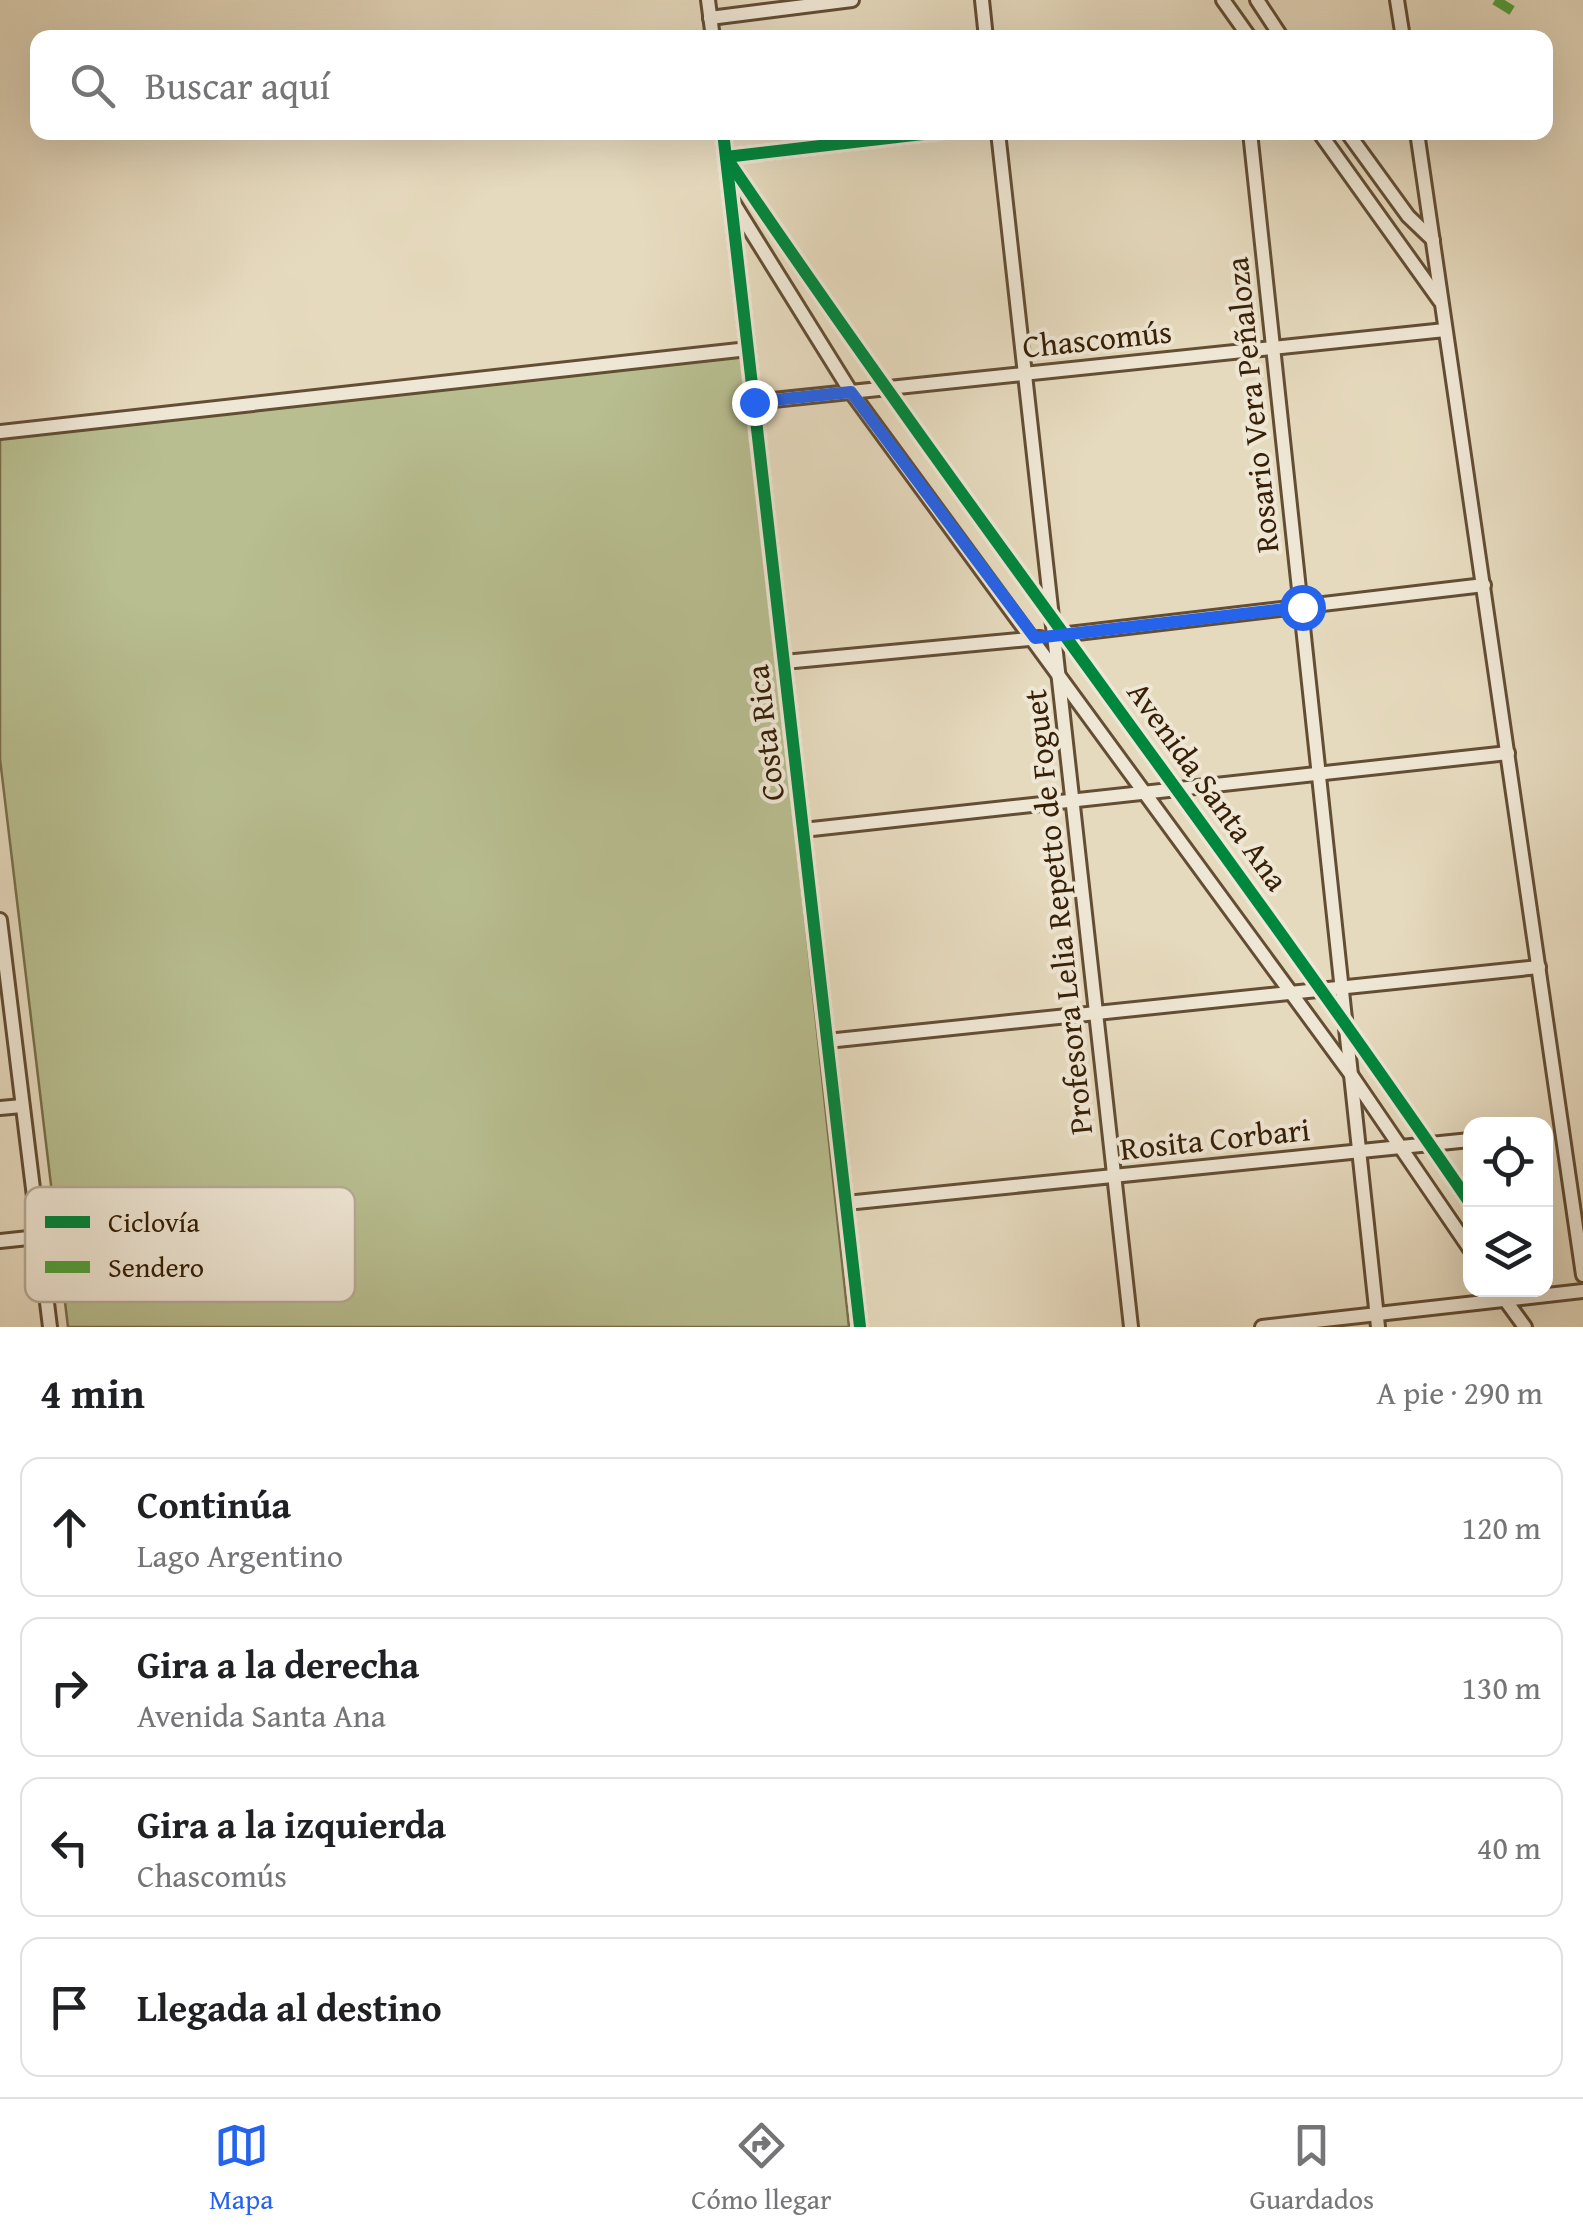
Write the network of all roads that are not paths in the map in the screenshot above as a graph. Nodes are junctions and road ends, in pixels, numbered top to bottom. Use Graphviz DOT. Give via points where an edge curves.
graph roads {
  1 [pos="708,0"];
  2 [pos="852,0"];
  3 [pos="982,0"];
  4 [pos="1223,0"];
  5 [pos="1257,0"];
  6 [pos="1397,0"];
  7 [pos="710,18"];
  8 [pos="1238,21"];
  9 [pos="711,30"];
  10 [pos="985,30"];
  11 [pos="1239,30"];
  12 [pos="1244,30"];
  13 [pos="1277,30"];
  14 [pos="1402,30"];
  15 [pos="725,140"];
  16 [pos="872,140"];
  17 [pos="999,140"];
  18 [pos="1251,140"];
  19 [pos="1325,140"];
  20 [pos="1353,140"];
  21 [pos="1418,140"];
  22 [pos="726,157"];
  23 [pos="731,199"];
  24 [pos="1433,240"];
  25 [pos="1444,305"];
  26 [pos="1445,330"];
  27 [pos="1272,348"];
  28 [pos="748,349"];
  29 [pos="1025,374"];
  30 [pos="883,388"];
  31 [pos="851,392"];
  32 [pos="754,402"];
  33 [pos="0,432"];
  34 [pos="1484,586"];
  35 [pos="1302,607"];
  36 [pos="1053,619"];
  37 [pos="1060,636"];
  38 [pos="1035,638"];
  39 [pos="784,662"];
  40 [pos="1059,671"];
  41 [pos="1508,752"];
  42 [pos="1321,773"];
  43 [pos="1178,789"];
  44 [pos="1146,793"];
  45 [pos="1073,801"];
  46 [pos="803,830"];
  47 [pos="0,920"];
  48 [pos="1539,968"];
  49 [pos="3,981"];
  50 [pos="1345,988"];
  51 [pos="1322,990"];
  52 [pos="1292,993"];
  53 [pos="1096,1014"];
  54 [pos="1348,1028"];
  55 [pos="828,1041"];
  56 [pos="1352,1076"];
  57 [pos="22,1106"];
  58 [pos="0,1108"];
  59 [pos="1563,1130"];
  60 [pos="1553,1131"];
  61 [pos="1463,1141"];
  62 [pos="1430,1144"];
  63 [pos="1402,1147"];
  64 [pos="1359,1152"];
  65 [pos="1115,1177"];
  66 [pos="32,1187"];
  67 [pos="1463,1193"];
  68 [pos="846,1203"];
  69 [pos="25,1238"];
  70 [pos="1463,1238"];
  71 [pos="0,1241"];
  72 [pos="1583,1274"];
  73 [pos="1583,1291"];
  74 [pos="1553,1293"];
  75 [pos="1492,1297"];
  76 [pos="1503,1297"];
  77 [pos="47,1302"];
  78 [pos="1378,1321"];
  79 [pos="50,1327"];
  80 [pos="860,1327"];
  81 [pos="1131,1327"];
  82 [pos="1262,1327"];
  83 [pos="1524,1327"];
  1 -- 7 [label="street"];
  2 -- 7 [label="street"];
  3 -- 10 [label="street"];
  4 -- 8 [label="street"];
  5 -- 13 [label="street"];
  6 -- 14 [label="street"];
  7 -- 9 [label="street"];
  8 -- 11 [label="street"];
  8 -- 12 [label="street"];
  15 -- 22 [label="street, Costa Rica"];
  16 -- 22 [label="street"];
  17 -- 29 [label="street, Profesora Lelia Repetto de Foguet"];
  18 -- 27 [label="street, Rosario Vera Peñaloza"];
  19 -- 25 [label="street"];
  20 -- 24 [label="street"];
  21 -- 24 [label="street"];
  22 -- 23 [label="street, Costa Rica"];
  22 -- 30 [label="street"];
  23 -- 28 [label="street, Costa Rica"];
  23 -- 31 [label="street, Avenida Santa Ana"];
  24 -- 25 [label="street"];
  25 -- 26 [label="street"];
  26 -- 27 [label="street, Chascomús"];
  26 -- 34 [label="street"];
  27 -- 29 [label="street, Chascomús"];
  27 -- 35 [label="street, Rosario Vera Peñaloza"];
  28 -- 32 [label="street, Costa Rica"];
  28 -- 33 [label="street"];
  29 -- 30 [label="street, Chascomús"];
  29 -- 36 [label="street, Profesora Lelia Repetto de Foguet"];
  30 -- 31 [label="street, Chascomús"];
  30 -- 36 [label="street"];
  31 -- 32 [label="street, Chascomús"];
  31 -- 38 [label="street, Avenida Santa Ana"];
  32 -- 39 [label="street, Costa Rica"];
  34 -- 35 [label="street"];
  34 -- 41 [label="street"];
  35 -- 37 [label="street"];
  35 -- 42 [label="street, Rosario Vera Peñaloza"];
  36 -- 37 [label="street, Profesora Lelia Repetto de Foguet"];
  37 -- 38 [label="street"];
  37 -- 40 [label="street, Profesora Lelia Repetto de Foguet"];
  37 -- 43 [label="street, Avenida Santa Ana"];
  38 -- 39 [label="street"];
  38 -- 40 [label="street, Avenida Santa Ana"];
  39 -- 46 [label="street, Costa Rica"];
  40 -- 44 [label="street, Avenida Santa Ana"];
  40 -- 45 [label="street, Profesora Lelia Repetto de Foguet"];
  41 -- 42 [label="street"];
  41 -- 48 [label="street"];
  42 -- 43 [label="street"];
  42 -- 50 [label="street, Rosario Vera Peñaloza"];
  43 -- 44 [label="street"];
  43 -- 51 [label="street, Avenida Santa Ana"];
  44 -- 45 [label="street"];
  44 -- 52 [label="street, Avenida Santa Ana"];
  45 -- 46 [label="street"];
  45 -- 53 [label="street, Profesora Lelia Repetto de Foguet"];
  46 -- 55 [label="street, Costa Rica"];
  47 -- 49 [label="street"];
  48 -- 50 [label="street"];
  48 -- 59 [label="street"];
  49 -- 57 [label="street"];
  50 -- 51 [label="street"];
  50 -- 54 [label="street, Rosario Vera Peñaloza"];
  51 -- 52 [label="street"];
  51 -- 54 [label="street, Avenida Santa Ana"];
  52 -- 53 [label="street"];
  52 -- 56 [label="street, Avenida Santa Ana"];
  53 -- 55 [label="street"];
  53 -- 65 [label="street, Profesora Lelia Repetto de Foguet"];
  54 -- 56 [label="street, Rosario Vera Peñaloza"];
  54 -- 62 [label="street, Avenida Santa Ana"];
  55 -- 68 [label="street, Costa Rica"];
  56 -- 63 [label="street, Avenida Santa Ana"];
  56 -- 64 [label="street, Rosario Vera Peñaloza"];
  57 -- 58 [label="street"];
  57 -- 66 [label="street"];
  59 -- 60 [label="street"];
  59 -- 72 [label="street"];
  61 -- 62 [label="street, Rosita Corbari"];
  62 -- 63 [label="street, Rosita Corbari"];
  62 -- 67 [label="street, Avenida Santa Ana"];
  63 -- 64 [label="street, Rosita Corbari"];
  63 -- 70 [label="street, Avenida Santa Ana"];
  64 -- 65 [label="street, Rosita Corbari"];
  64 -- 78 [label="street, Rosario Vera Peñaloza"];
  65 -- 68 [label="street, Rosita Corbari"];
  65 -- 81 [label="street, Profesora Lelia Repetto de Foguet"];
  68 -- 80 [label="street, Costa Rica"];
  69 -- 71 [label="street"];
  73 -- 74 [label="street"];
  75 -- 78 [label="street"];
  76 -- 83 [label="street"];
  77 -- 79 [label="street"];
  78 -- 82 [label="street"];
}
